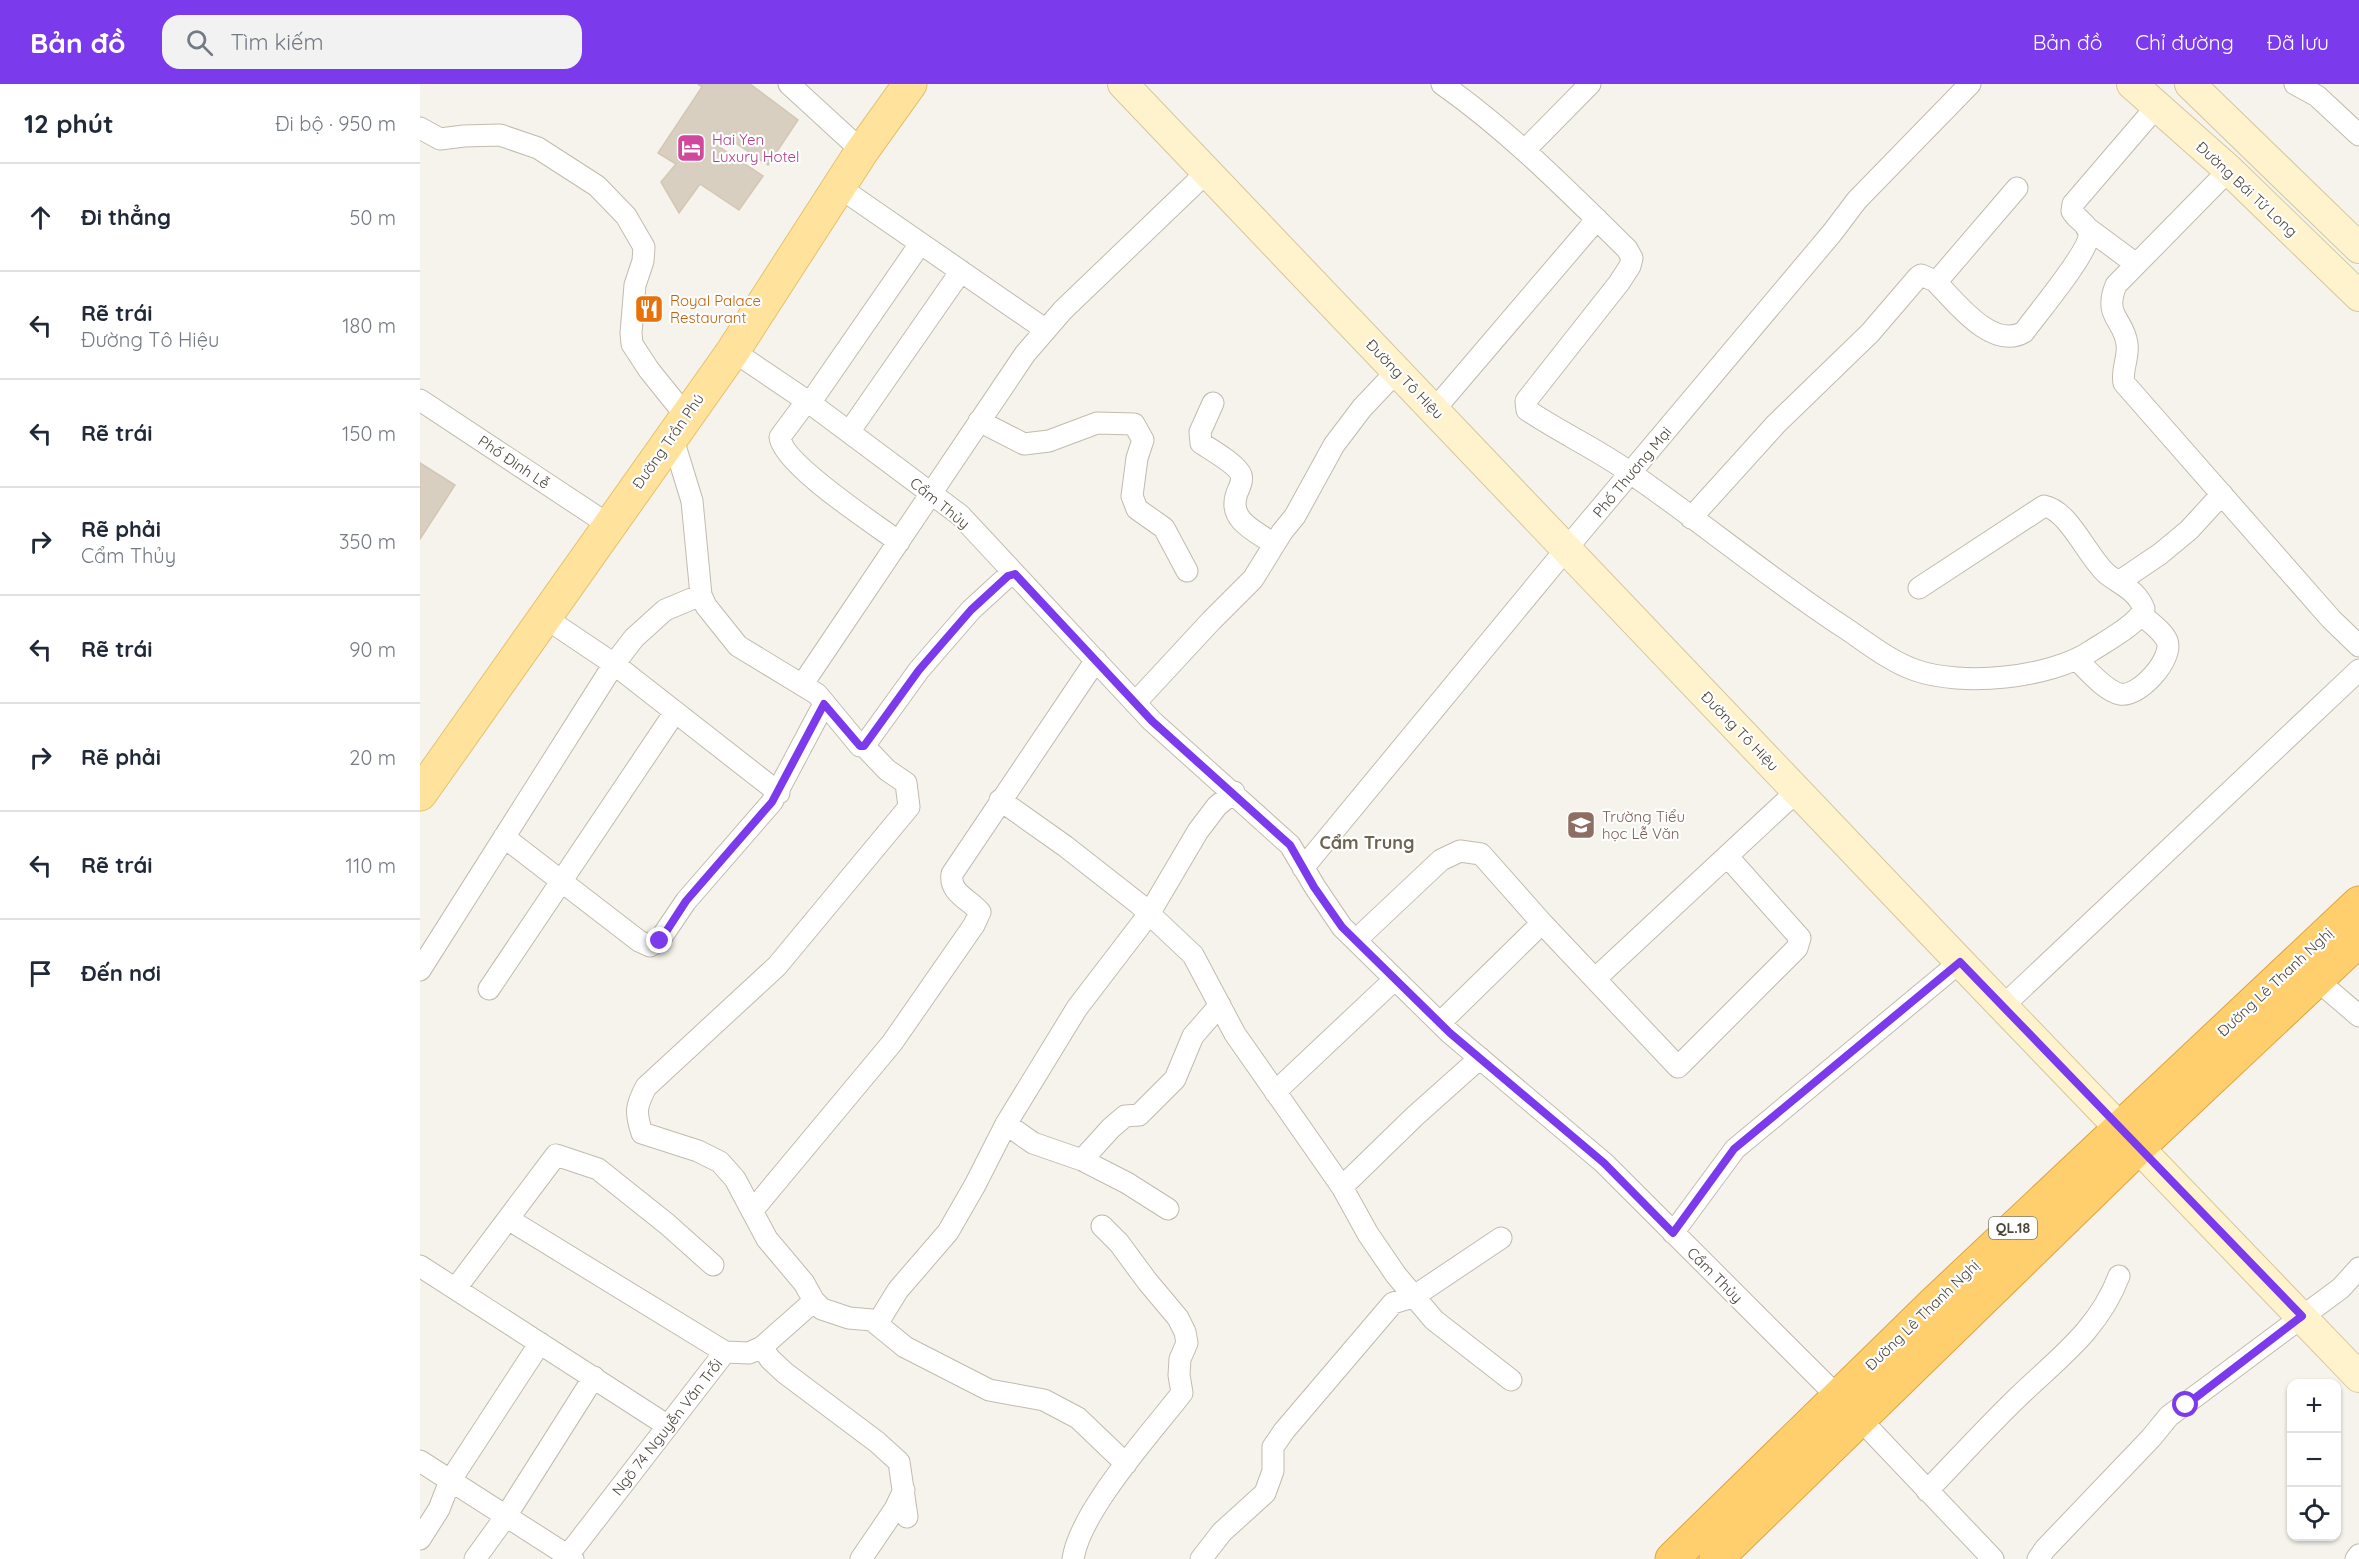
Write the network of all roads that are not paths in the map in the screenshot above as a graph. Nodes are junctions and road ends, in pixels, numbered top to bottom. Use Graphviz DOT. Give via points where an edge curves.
graph roads {
  1 [pos="789,84"];
  2 [pos="910,84"];
  3 [pos="1123,84"];
  4 [pos="1590,84"];
  5 [pos="1970,84"];
  6 [pos="2132,84"];
  7 [pos="2190,84"];
  8 [pos="2295,84"];
  9 [pos="1447,85"];
  10 [pos="2157,106"];
  11 [pos="420,128"];
  12 [pos="2359,135"];
  13 [pos="1525,150"];
  14 [pos="862,151"];
  15 [pos="2229,170"];
  16 [pos="1207,172"];
  17 [pos="839,187"];
  18 [pos="2017,188"];
  19 [pos="1597,219"];
  20 [pos="2086,227"];
  21 [pos="920,244"];
  22 [pos="2359,248"];
  23 [pos="2136,264"];
  24 [pos="961,271"];
  25 [pos="1935,280"];
  26 [pos="2359,296"];
  27 [pos="1046,330"];
  28 [pos="733,351"];
  29 [pos="1397,370"];
  30 [pos="420,400"];
  31 [pos="808,402"];
  32 [pos="1213,404"];
  33 [pos="1434,410"];
  34 [pos="979,421"];
  35 [pos="679,426"];
  36 [pos="849,432"];
  37 [pos="1631,473"];
  38 [pos="930,493"];
  39 [pos="2222,494"];
  40 [pos="1691,518"];
  41 [pos="609,525"];
  42 [pos="899,542"];
  43 [pos="1274,544"];
  44 [pos="1567,548"];
  45 [pos="1187,571"];
  46 [pos="1015,574"];
  47 [pos="2120,581"];
  48 [pos="1919,588"];
  49 [pos="701,596"];
  50 [pos="2141,614"];
  51 [pos="544,617"];
  52 [pos="2359,646"];
  53 [pos="1096,660"];
  54 [pos="2077,660"];
  55 [pos="614,664"];
  56 [pos="2359,670"];
  57 [pos="802,685"];
  58 [pos="824,704"];
  59 [pos="1135,704"];
  60 [pos="675,712"];
  61 [pos="864,746"];
  62 [pos="1797,791"];
  63 [pos="1234,792"];
  64 [pos="779,793"];
  65 [pos="420,794"];
  66 [pos="1000,800"];
  67 [pos="504,837"];
  68 [pos="1727,856"];
  69 [pos="1303,868"];
  70 [pos="561,879"];
  71 [pos="2359,903"];
  72 [pos="1149,914"];
  73 [pos="1542,923"];
  74 [pos="1356,940"];
  75 [pos="2359,940"];
  76 [pos="1960,962"];
  77 [pos="420,970"];
  78 [pos="1395,979"];
  79 [pos="1595,979"];
  80 [pos="2317,980"];
  81 [pos="489,989"];
  82 [pos="1220,1005"];
  83 [pos="2003,1006"];
  84 [pos="2359,1016"];
  85 [pos="1440,1023"];
  86 [pos="1480,1058"];
  87 [pos="1275,1092"];
  88 [pos="1006,1124"];
  89 [pos="2130,1137"];
  90 [pos="1082,1160"];
  91 [pos="1342,1187"];
  92 [pos="1168,1209"];
  93 [pos="752,1211"];
  94 [pos="508,1219"];
  95 [pos="1102,1226"];
  96 [pos="1673,1233"];
  97 [pos="1501,1238"];
  98 [pos="713,1265"];
  99 [pos="420,1266"];
  100 [pos="2359,1268"];
  101 [pos="2119,1276"];
  102 [pos="456,1288"];
  103 [pos="1413,1297"];
  104 [pos="814,1300"];
  105 [pos="2302,1316"];
  106 [pos="877,1324"];
  107 [pos="540,1343"];
  108 [pos="762,1347"];
  109 [pos="725,1352"];
  110 [pos="594,1377"];
  111 [pos="2359,1377"];
  112 [pos="1511,1380"];
  113 [pos="1848,1407"];
  114 [pos="668,1426"];
  115 [pos="420,1461"];
  116 [pos="1126,1464"];
  117 [pos="450,1480"];
  118 [pos="904,1490"];
  119 [pos="1927,1491"];
  120 [pos="506,1516"];
  121 [pos="907,1517"];
  122 [pos="420,1539"];
  123 [pos="2359,1555"];
  124 [pos="569,1558"];
  125 [pos="475,1559"];
  126 [pos="861,1559"];
  127 [pos="1073,1559"];
  128 [pos="1201,1559"];
  129 [pos="1672,1559"];
  130 [pos="1716,1559"];
  131 [pos="1993,1559"];
  132 [pos="2038,1559"];
  133 [pos="2356,1559"];
  1 -- 14 [label="street"];
  2 -- 14 [label="main road, Đường Trần Phú"];
  3 -- 16 [label="street, Đường Tô Hiệu"];
  4 -- 13 [label="street"];
  5 -- 37 [label="street, Phố Thương Mại" via="1857,200"];
  6 -- 10 [label="street, Đường Bái Tử Long"];
  7 -- 22 [label="street"];
  8 -- 12 [label="street" via="2316,96"];
  9 -- 13 [label="street"];
  10 -- 15 [label="street, Đường Bái Tử Long"];
  10 -- 20 [label="street" via="2073,204 2075,217"];
  11 -- 35 [label="street" via="440,139 500,135 538,148 597,186 626,216 644,247 635,285 632,344"];
  13 -- 19 [label="street"];
  14 -- 17 [label="main road, Đường Trần Phú"];
  15 -- 23 [label="street"];
  15 -- 26 [label="street, Đường Bái Tử Long"];
  16 -- 27 [label="street"];
  16 -- 29 [label="street, Đường Tô Hiệu"];
  17 -- 21 [label="street"];
  17 -- 28 [label="main road, Đường Trần Phú"];
  18 -- 25 [label="street" via="1948,270"];
  19 -- 33 [label="street"];
  19 -- 37 [label="street" via="1627,249 1632,258 1630,266 1525,405"];
  20 -- 23 [label="street"];
  20 -- 25 [label="street" via="2089,234 2079,258 2024,332 2015,337 2004,337 1982,326"];
  21 -- 24 [label="street"];
  21 -- 31 [label="street"];
  23 -- 39 [label="street" via="2116,285 2112,296 2113,314 2126,336 2128,348 2124,383"];
  24 -- 27 [label="street"];
  24 -- 36 [label="street"];
  25 -- 40 [label="street" via="1924,275 1917,277 1870,333 1776,424"];
  27 -- 34 [label="street"];
  28 -- 31 [label="street, Cẩm Thủy"];
  28 -- 35 [label="main road, Đường Trần Phú"];
  29 -- 33 [label="street, Đường Tô Hiệu"];
  29 -- 43 [label="street" via="1334,445 1295,516"];
  30 -- 41 [label="street, Phố Đinh Lễ"];
  31 -- 36 [label="street, Cẩm Thủy"];
  31 -- 42 [label="street" via="780,437 784,451 838,498"];
  32 -- 43 [label="street" via="1200,432 1201,443 1236,468 1242,482 1234,501 1237,516"];
  33 -- 44 [label="street, Đường Tô Hiệu"];
  34 -- 38 [label="street"];
  34 -- 45 [label="street" via="1024,444 1049,441 1097,423 1134,424 1143,440 1132,496 1137,509 1164,528"];
  35 -- 41 [label="main road, Đường Trần Phú"];
  35 -- 49 [label="street" via="692,501"];
  36 -- 38 [label="street, Cẩm Thủy"];
  37 -- 40 [label="street"];
  37 -- 44 [label="street, Phố Thương Mại"];
  38 -- 42 [label="street"];
  38 -- 46 [label="street, Cẩm Thủy" via="960,515"];
  39 -- 47 [label="street" via="2189,530"];
  39 -- 52 [label="street"];
  40 -- 54 [label="street" via="1785,588 1917,671 1989,679 2044,672"];
  41 -- 51 [label="main road, Đường Trần Phú"];
  42 -- 57 [label="street"];
  43 -- 59 [label="street" via="1253,579"];
  44 -- 62 [label="street, Đường Tô Hiệu"];
  44 -- 69 [label="street, Phố Thương Mại"];
  46 -- 53 [label="street, Cẩm Thủy"];
  46 -- 61 [label="street" via="971,610 919,670"];
  47 -- 48 [label="street" via="2101,568 2056,510 2044,506"];
  47 -- 50 [label="street" via="2143,605"];
  49 -- 55 [label="street" via="665,610 634,638"];
  49 -- 57 [label="street" via="738,646"];
  50 -- 54 [label="street"];
  50 -- 54 [label="street" via="2166,639 2168,651 2139,690 2127,694 2113,692"];
  51 -- 55 [label="street"];
  51 -- 65 [label="main road, Đường Trần Phú"];
  53 -- 59 [label="street, Cẩm Thủy"];
  53 -- 66 [label="street"];
  55 -- 60 [label="street"];
  55 -- 67 [label="street"];
  56 -- 83 [label="street"];
  57 -- 58 [label="street"];
  58 -- 61 [label="street"];
  58 -- 64 [label="street"];
  59 -- 63 [label="street, Cẩm Thủy"];
  60 -- 64 [label="street"];
  60 -- 70 [label="street"];
  61 -- 93 [label="street" via="906,783 909,807 777,966 646,1087 637,1104 636,1117 642,1133 720,1162 735,1179"];
  62 -- 68 [label="street"];
  62 -- 76 [label="street, Đường Tô Hiệu"];
  63 -- 69 [label="street, Cẩm Thủy" via="1290,845"];
  63 -- 72 [label="street" via="1198,831"];
  64 -- 70 [label="street" via="686,901 660,941 650,946"];
  66 -- 72 [label="street"];
  66 -- 93 [label="street" via="952,874 951,882 957,893 980,912 974,925 892,1043"];
  67 -- 70 [label="street"];
  67 -- 77 [label="street"];
  68 -- 79 [label="street"];
  68 -- 79 [label="street" via="1800,938 1797,948 1678,1067"];
  69 -- 74 [label="street, Cẩm Thủy" via="1342,927"];
  70 -- 81 [label="street"];
  71 -- 89 [label="highway, Đường Lê Thanh Nghị / QL.18"];
  72 -- 82 [label="street" via="1193,955"];
  72 -- 88 [label="street" via="1077,1008"];
  73 -- 74 [label="street" via="1481,854 1460,851 1441,860"];
  73 -- 79 [label="street"];
  73 -- 85 [label="street"];
  74 -- 78 [label="street, Cẩm Thủy"];
  75 -- 80 [label="highway, Đường Lê Thanh Nghị / QL.18"];
  76 -- 83 [label="street, Đường Tô Hiệu"];
  76 -- 96 [label="street" via="1734,1149"];
  78 -- 85 [label="street, Cẩm Thủy"];
  78 -- 87 [label="street"];
  80 -- 84 [label="street"];
  80 -- 89 [label="highway, Đường Lê Thanh Nghị / QL.18"];
  82 -- 87 [label="street"];
  82 -- 90 [label="street" via="1193,1036 1175,1079 1139,1115 1125,1116 1111,1128"];
  83 -- 89 [label="street, Đường Tô Hiệu"];
  85 -- 86 [label="street, Cẩm Thủy"];
  86 -- 91 [label="street"];
  86 -- 96 [label="street, Cẩm Thủy" via="1604,1163"];
  87 -- 91 [label="street"];
  88 -- 90 [label="street" via="1033,1143"];
  88 -- 106 [label="street" via="948,1232 898,1290"];
  89 -- 105 [label="street, Đường Tô Hiệu"];
  89 -- 113 [label="highway, Đường Lê Thanh Nghị / QL.18"];
  90 -- 92 [label="street"];
  91 -- 103 [label="street" via="1368,1234"];
  93 -- 104 [label="street" via="767,1239 804,1282"];
  94 -- 98 [label="street" via="556,1155 598,1169"];
  94 -- 102 [label="street"];
  94 -- 109 [label="street"];
  95 -- 116 [label="street" via="1178,1318 1187,1343 1180,1359 1182,1393"];
  96 -- 113 [label="street, Cẩm Thủy"];
  97 -- 103 [label="street"];
  99 -- 102 [label="street"];
  100 -- 105 [label="street"];
  101 -- 119 [label="street" via="2107,1304 2082,1338"];
  102 -- 107 [label="street"];
  103 -- 112 [label="street" via="1434,1320"];
  103 -- 128 [label="street" via="1393,1303 1284,1431 1273,1447 1273,1471 1264,1492 1222,1532"];
  104 -- 106 [label="street" via="822,1309"];
  104 -- 108 [label="street"];
  105 -- 111 [label="street, Đường Tô Hiệu"];
  105 -- 132 [label="street" via="2169,1416"];
  106 -- 116 [label="street" via="905,1347 989,1390 1044,1400 1078,1418"];
  107 -- 110 [label="street"];
  107 -- 117 [label="street"];
  108 -- 109 [label="street, Ngõ 74 Nguyễn Văn Trỗi" via="749,1353"];
  108 -- 118 [label="street" via="785,1373 892,1454 899,1462"];
  109 -- 114 [label="street, Ngõ 74 Nguyễn Văn Trỗi"];
  110 -- 114 [label="street"];
  110 -- 120 [label="street"];
  113 -- 119 [label="street, Cẩm Thủy"];
  113 -- 129 [label="highway, Đường Lê Thanh Nghị / QL.18"];
  113 -- 130 [label="highway, Đường Lê Thanh Nghị / QL.18"];
  114 -- 124 [label="street, Ngõ 74 Nguyễn Văn Trỗi"];
  115 -- 117 [label="street"];
  116 -- 127 [label="street" via="1088,1519"];
  117 -- 120 [label="street"];
  117 -- 122 [label="street" via="439,1509"];
  118 -- 121 [label="street"];
  118 -- 126 [label="street" via="896,1509"];
  119 -- 131 [label="street, Cẩm Thủy"];
  120 -- 124 [label="street"];
  120 -- 125 [label="street"];
  123 -- 133 [label="street"];
}
